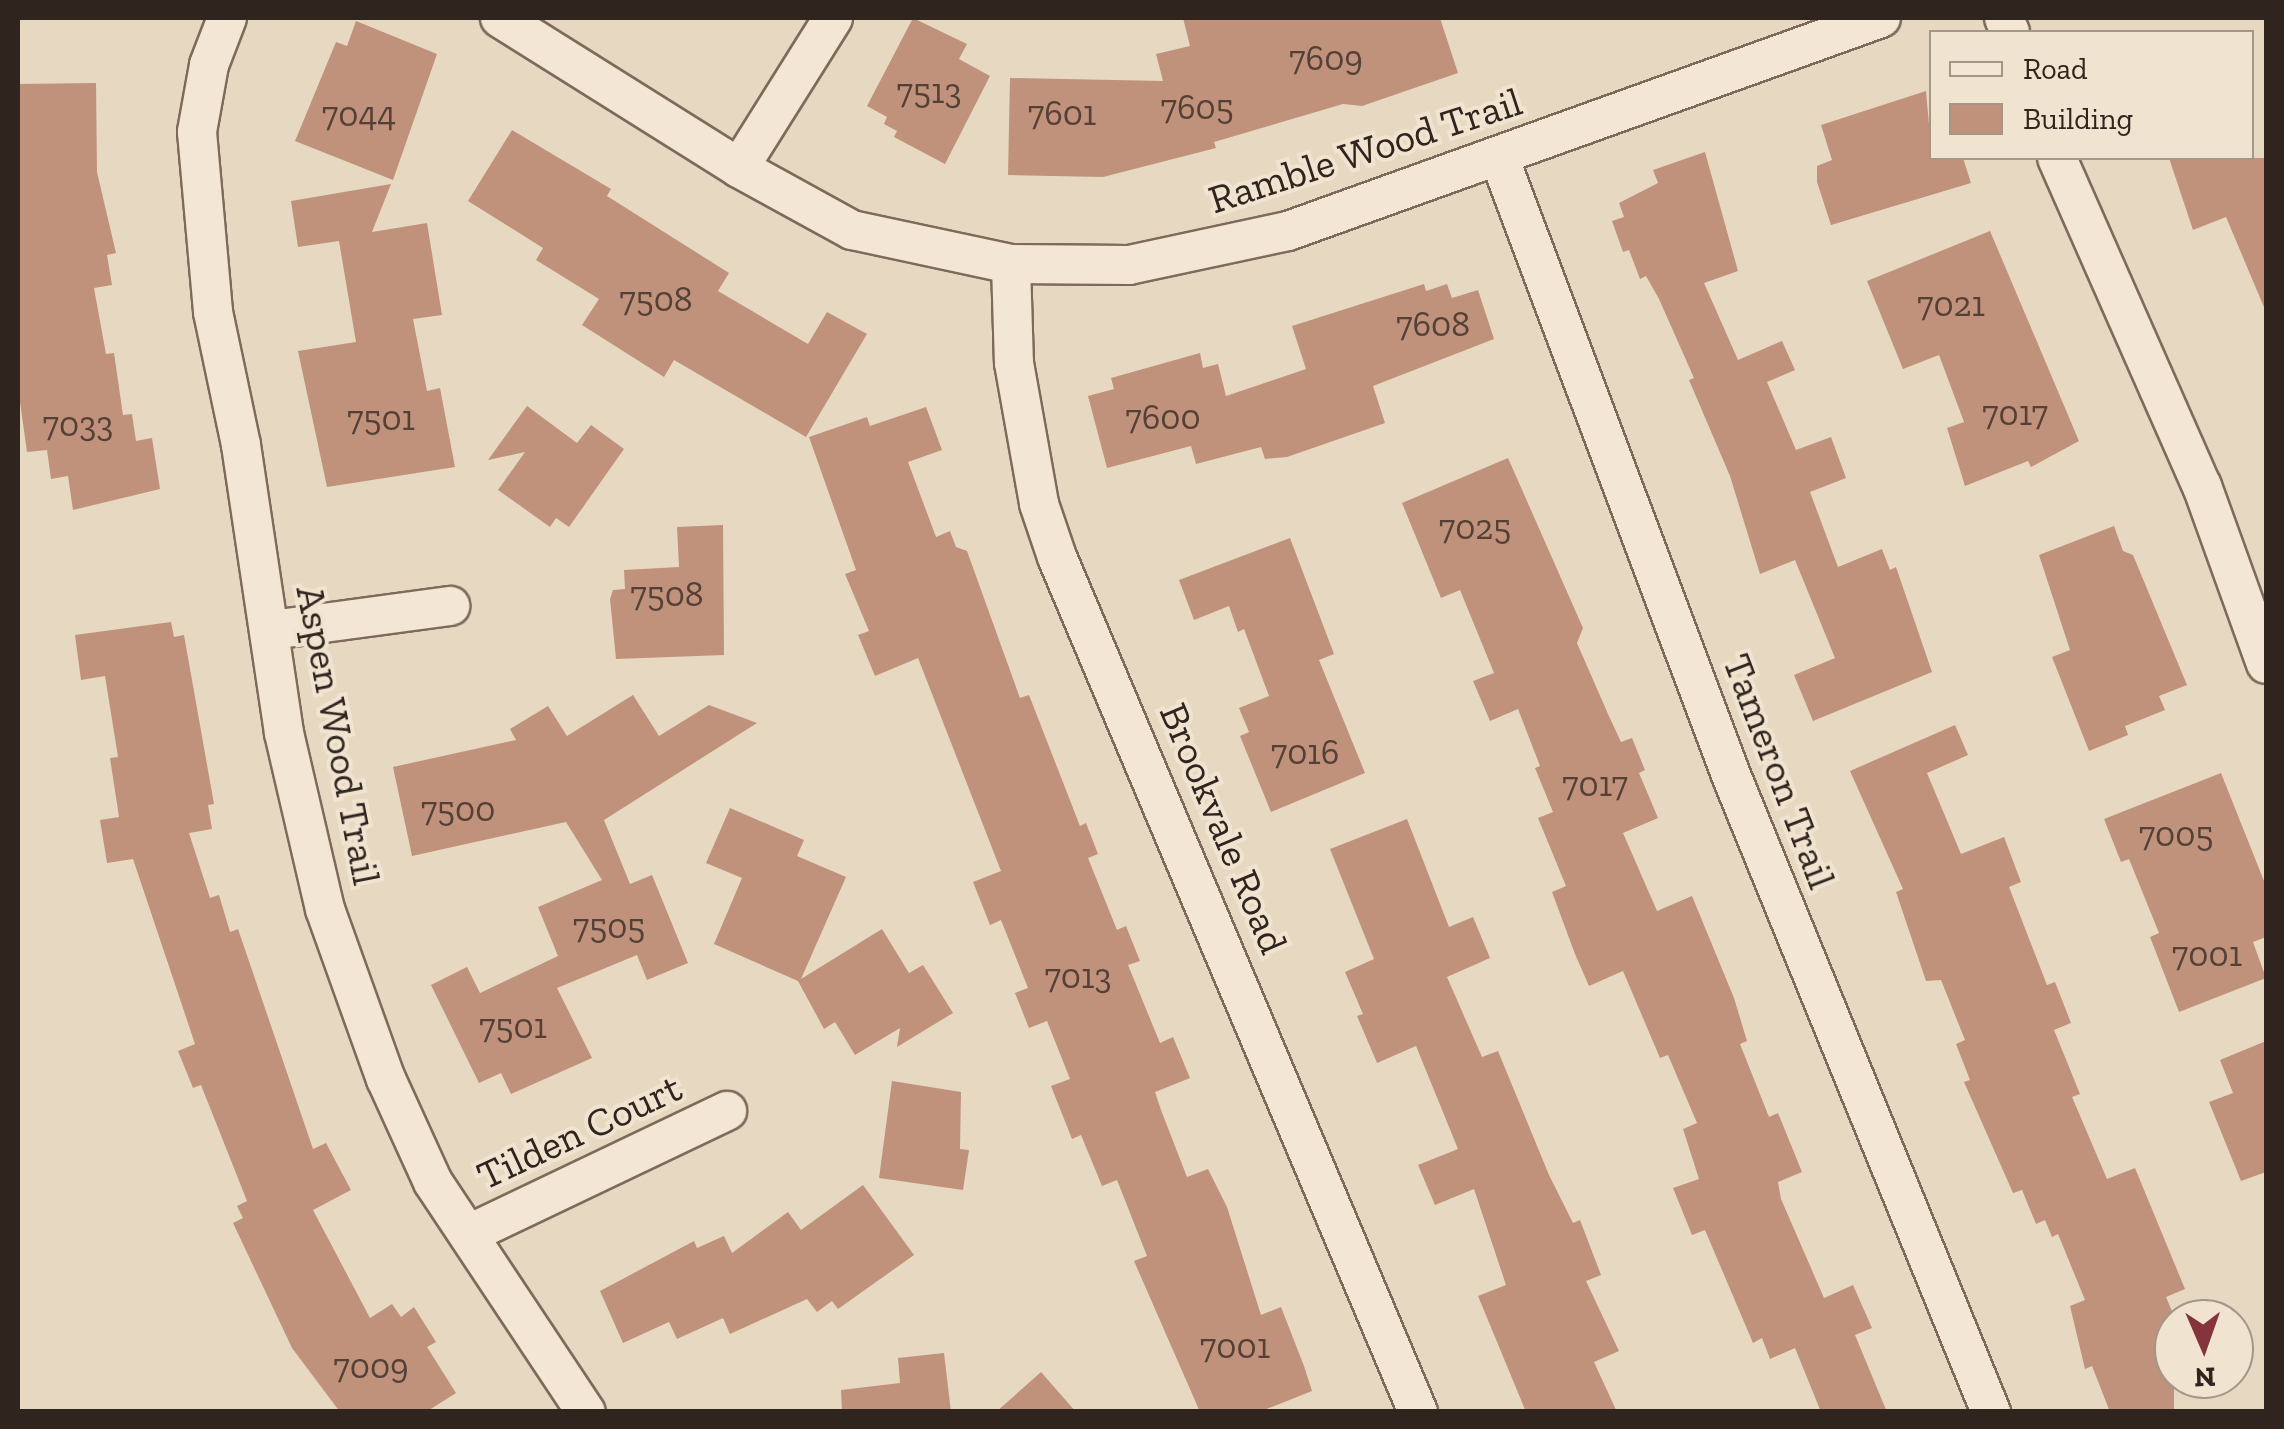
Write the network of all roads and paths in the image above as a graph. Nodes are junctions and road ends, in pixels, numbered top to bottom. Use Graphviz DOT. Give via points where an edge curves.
graph roads {
  1 [pos="227,18"];
  2 [pos="500,18"];
  3 [pos="833,18"];
  4 [pos="1880,18"];
  5 [pos="1499,157"];
  6 [pos="2057,160"];
  7 [pos="739,168"];
  8 [pos="1011,264"];
  9 [pos="450,606"];
  10 [pos="272,630"];
  11 [pos="2266,664"];
  12 [pos="727,1110"];
  13 [pos="469,1234"];
  14 [pos="586,1412"];
  15 [pos="1418,1412"];
  16 [pos="1991,1412"];
  1 -- 10 [label="street, Aspen Wood Trail" via="208,64 197,132 213,312"];
  2 -- 7 [label="street, Ramble Wood Trail"];
  3 -- 7 [label="street"];
  4 -- 5 [label="street, Ramble Wood Trail"];
  5 -- 8 [label="street, Ramble Wood Trail" via="1288,231 1130,265"];
  5 -- 16 [label="street, Tameron Trail" via="1730,775"];
  6 -- 11 [label="street" via="2202,486"];
  7 -- 8 [label="street, Ramble Wood Trail" via="852,230"];
  8 -- 15 [label="street, Brookvale Road" via="1014,363 1039,504 1057,556"];
  9 -- 10 [label="street"];
  10 -- 13 [label="street, Aspen Wood Trail" via="284,732 325,909 386,1079 433,1182"];
  12 -- 13 [label="street, Tilden Court"];
  13 -- 14 [label="street, Aspen Wood Trail"];
}
